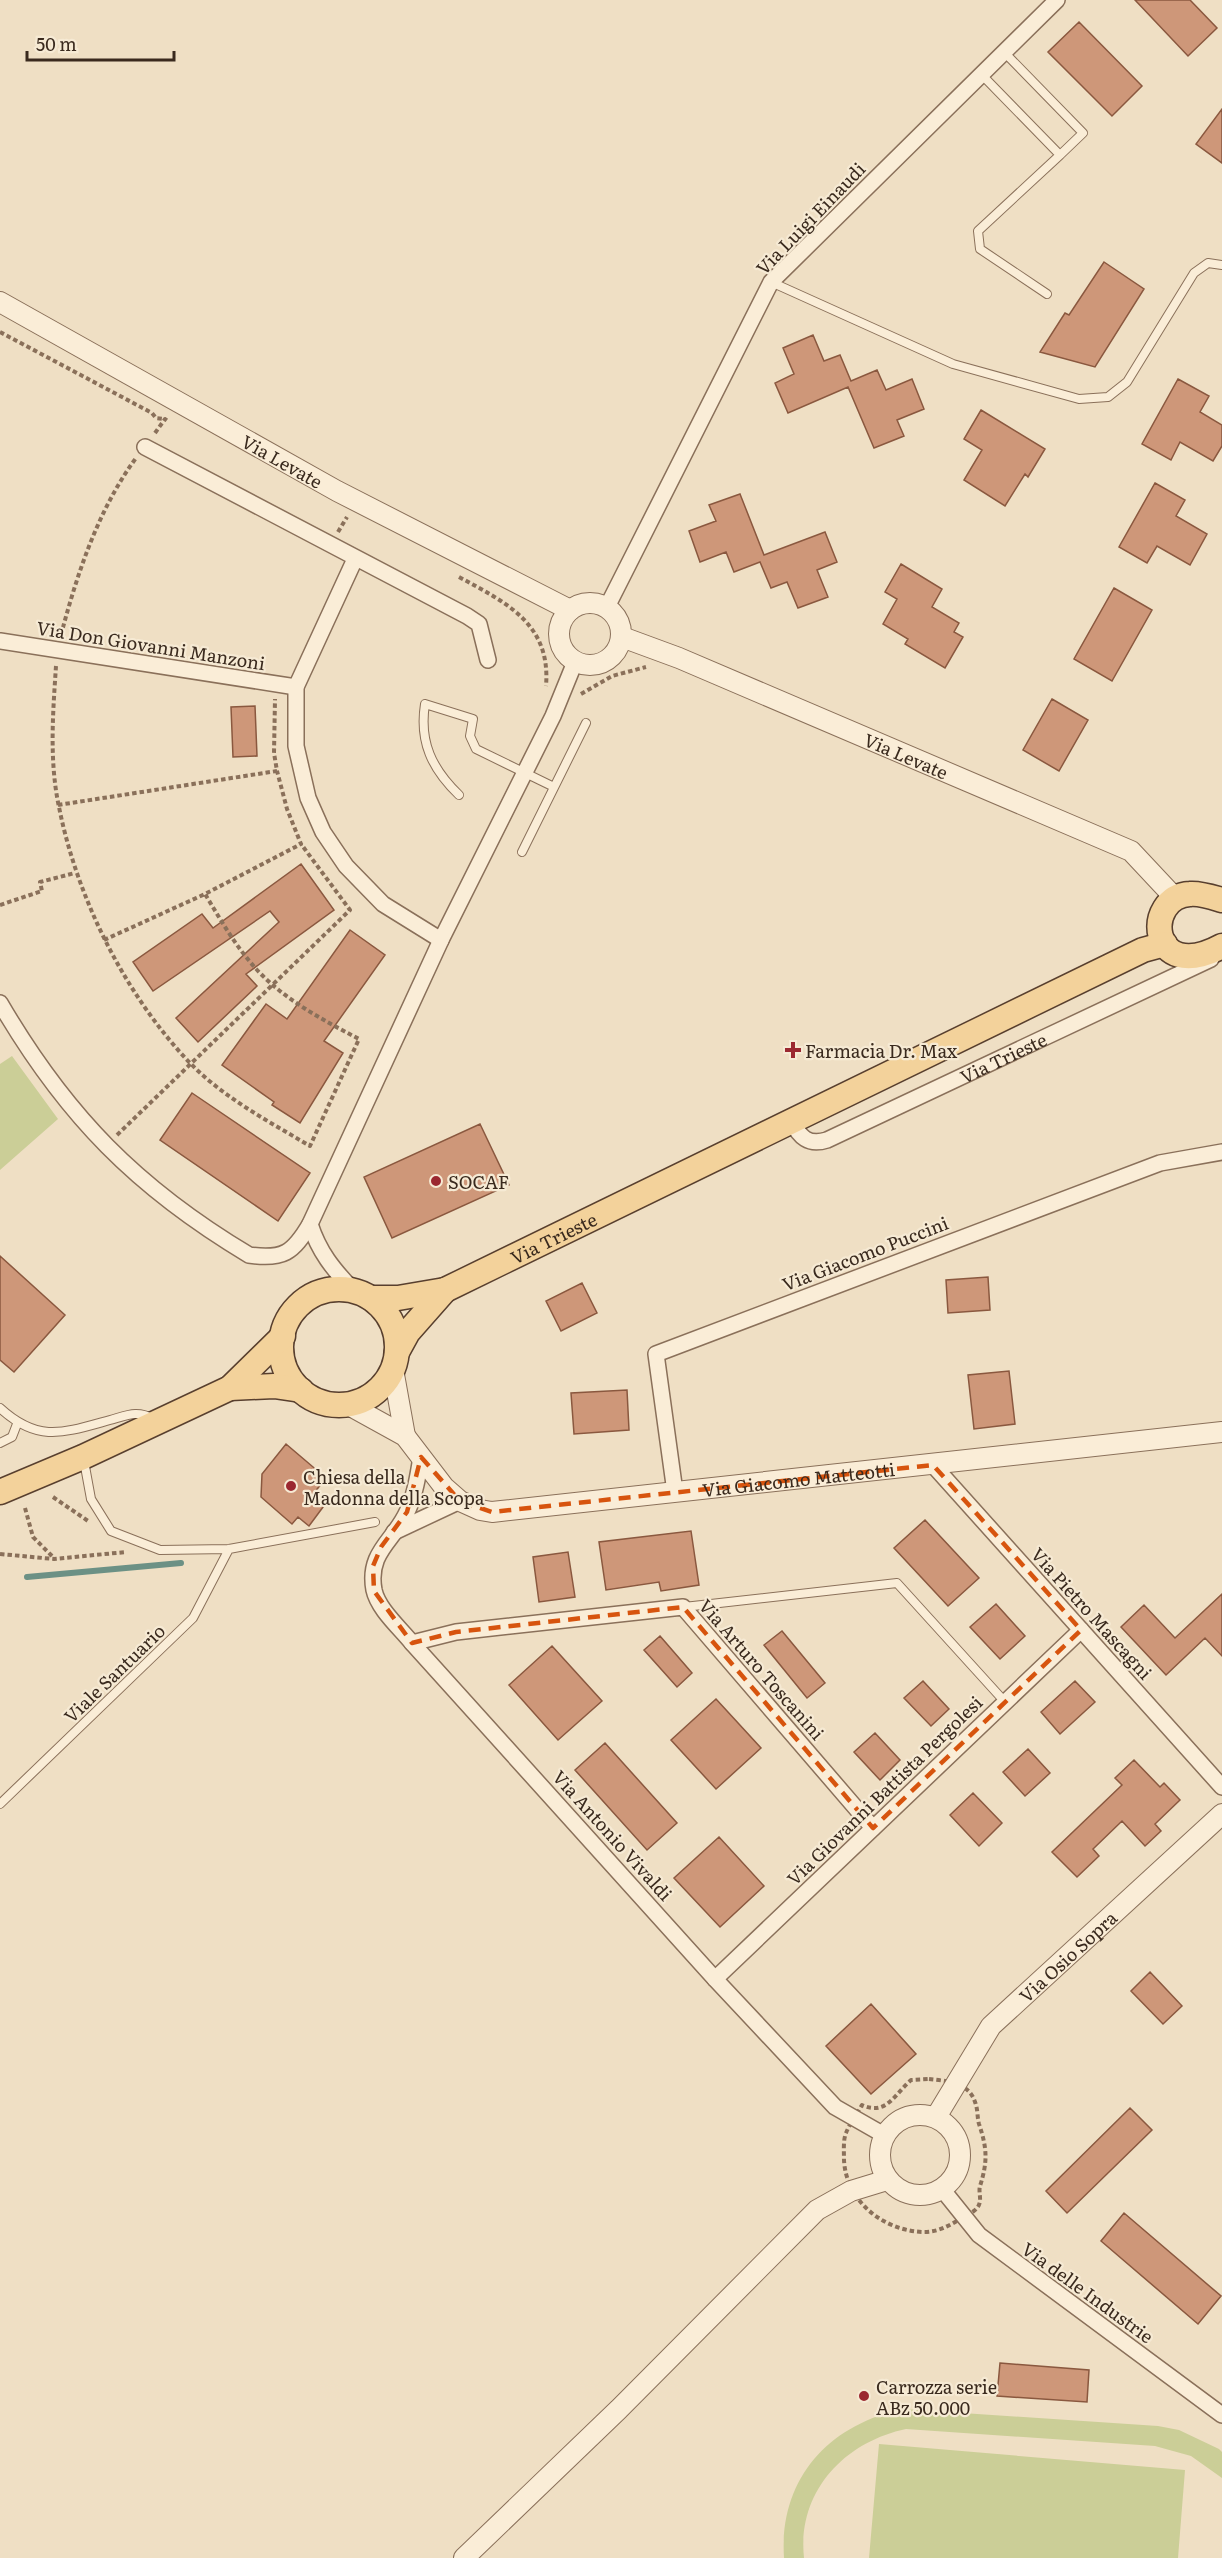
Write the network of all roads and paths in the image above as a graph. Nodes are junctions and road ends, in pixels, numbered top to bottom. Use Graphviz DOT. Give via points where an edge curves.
graph roads {
  1 [pos="1057,0"];
  2 [pos="1003,51"];
  3 [pos="980,73"];
  4 [pos="1060,155"];
  5 [pos="1222,265"];
  6 [pos="771,282"];
  7 [pos="1047,294"];
  8 [pos="0,303"];
  9 [pos="0,332"];
  10 [pos="165,419"];
  11 [pos="145,447"];
  12 [pos="355,559"];
  13 [pos="607,607"];
  14 [pos="570,610"];
  15 [pos="622,637"];
  16 [pos="0,641"];
  17 [pos="488,660"];
  18 [pos="575,662"];
  19 [pos="274,684"];
  20 [pos="296,687"];
  21 [pos="586,723"];
  22 [pos="277,771"];
  23 [pos="525,773"];
  24 [pos="554,787"];
  25 [pos="459,795"];
  26 [pos="58,805"];
  27 [pos="301,844"];
  28 [pos="522,852"];
  29 [pos="75,873"];
  30 [pos="205,894"];
  31 [pos="1175,898"];
  32 [pos="1222,900"];
  33 [pos="0,905"];
  34 [pos="104,940"];
  35 [pos="441,940"];
  36 [pos="1165,944"];
  37 [pos="1222,946"];
  38 [pos="1222,955"];
  39 [pos="274,986"];
  40 [pos="0,1003"];
  41 [pos="359,1040"];
  42 [pos="791,1121"];
  43 [pos="105,1146"];
  44 [pos="1222,1152"];
  45 [pos="310,1224"];
  46 [pos="445,1290"];
  47 [pos="362,1294"];
  48 [pos="282,1336"];
  49 [pos="395,1360"];
  50 [pos="230,1388"];
  51 [pos="301,1390"];
  52 [pos="346,1404"];
  53 [pos="0,1408"];
  54 [pos="159,1421"];
  55 [pos="17,1424"];
  56 [pos="1222,1432"];
  57 [pos="405,1436"];
  58 [pos="0,1443"];
  59 [pos="83,1457"];
  60 [pos="421,1457"];
  61 [pos="933,1465"];
  62 [pos="0,1492"];
  63 [pos="675,1492"];
  64 [pos="53,1497"];
  65 [pos="460,1501"];
  66 [pos="25,1508"];
  67 [pos="375,1522"];
  68 [pos="111,1531"];
  69 [pos="394,1532"];
  70 [pos="229,1549"];
  71 [pos="160,1550"];
  72 [pos="0,1554"];
  73 [pos="54,1558"];
  74 [pos="683,1607"];
  75 [pos="1081,1630"];
  76 [pos="412,1643"];
  77 [pos="1005,1702"];
  78 [pos="1222,1787"];
  79 [pos="0,1804"];
  80 [pos="1222,1814"];
  81 [pos="873,1828"];
  82 [pos="715,1979"];
  83 [pos="958,2084"];
  84 [pos="855,2117"];
  85 [pos="936,2118"];
  86 [pos="884,2135"];
  87 [pos="887,2180"];
  88 [pos="942,2189"];
  89 [pos="851,2191"];
  90 [pos="962,2218"];
  91 [pos="1222,2415"];
  92 [pos="464,2558"];
  1 -- 2 [label="street, Via Luigi Einaudi"];
  2 -- 3 [label="street, Via Luigi Einaudi"];
  2 -- 4 [label="lane" via="1083,133"];
  3 -- 4 [label="lane"];
  3 -- 6 [label="street, Via Luigi Einaudi"];
  4 -- 7 [label="lane" via="978,231 980,249"];
  5 -- 6 [label="lane" via="1209,263 1194,273 1128,382 1108,397 1079,399 953,364"];
  6 -- 13 [label="street, Via Luigi Einaudi"];
  8 -- 14 [label="street, Via Levate" via="337,490"];
  9 -- 10 [label="path" via="156,418"];
  11 -- 12 [label="street"];
  12 -- 17 [label="street" via="478,624"];
  12 -- 20 [label="street"];
  13 -- 14 [label="street" via="581,604"];
  13 -- 15 [label="street" via="618,620"];
  14 -- 18 [label="street" via="563,618 559,637 561,647"];
  15 -- 18 [label="street" via="609,660 592,666"];
  15 -- 31 [label="street, Via Levate" via="1131,851"];
  16 -- 19 [label="street, Via Don Giovanni Manzoni"];
  18 -- 23 [label="street"];
  19 -- 20 [label="street, Via Don Giovanni Manzoni"];
  19 -- 22 [label="path"];
  20 -- 35 [label="street" via="296,746 308,798 323,832 361,885"];
  21 -- 24 [label="lane"];
  22 -- 26 [label="path"];
  22 -- 27 [label="path" via="280,790"];
  23 -- 24 [label="lane"];
  23 -- 25 [label="lane" via="476,748 470,736 473,719 425,705 422,730 427,750 439,774"];
  23 -- 35 [label="street"];
  24 -- 28 [label="lane"];
  27 -- 30 [label="path"];
  27 -- 39 [label="path" via="350,910"];
  29 -- 33 [label="path" via="40,882 42,891"];
  30 -- 34 [label="path"];
  30 -- 39 [label="path" via="251,964"];
  31 -- 32 [label="main road" via="1190,894"];
  31 -- 36 [label="main road" via="1165,907 1159,922"];
  35 -- 45 [label="street"];
  36 -- 37 [label="main road" via="1190,958"];
  36 -- 42 [label="main road, Via Trieste" via="1143,950"];
  38 -- 42 [label="street, Via Trieste" via="826,1140 805,1140"];
  39 -- 41 [label="path" via="317,1017"];
  39 -- 43 [label="path"];
  40 -- 43 [label="street" via="31,1057 67,1105"];
  42 -- 46 [label="main road, Via Trieste"];
  43 -- 45 [label="street" via="156,1194 249,1255 282,1255 297,1245"];
  44 -- 63 [label="street, Via Giacomo Puccini" via="1160,1163 656,1354"];
  45 -- 47 [label="street" via="331,1268"];
  46 -- 47 [label="main road" via="398,1298"];
  46 -- 49 [label="main road" via="408,1332"];
  47 -- 48 [label="main road" via="329,1289 308,1298 291,1314"];
  47 -- 49 [label="main road" via="391,1321"];
  48 -- 50 [label="main road"];
  48 -- 51 [label="main road" via="285,1365"];
  49 -- 52 [label="main road" via="384,1384 371,1395"];
  49 -- 57 [label="street"];
  50 -- 51 [label="main road"];
  50 -- 54 [label="main road"];
  51 -- 52 [label="main road" via="322,1402"];
  52 -- 57 [label="street"];
  53 -- 55 [label="lane"];
  54 -- 55 [label="lane" via="140,1412 58,1431 37,1432"];
  54 -- 59 [label="main road"];
  55 -- 58 [label="lane" via="12,1437"];
  56 -- 61 [label="street, Via Giacomo Matteotti"];
  57 -- 60 [label="street, Via Giacomo Matteotti"];
  59 -- 62 [label="main road"];
  59 -- 68 [label="lane" via="91,1498"];
  60 -- 65 [label="street, Via Giacomo Matteotti"];
  60 -- 69 [label="street, Via Antonio Vivaldi" via="407,1512"];
  61 -- 63 [label="street, Via Giacomo Matteotti"];
  61 -- 75 [label="street, Via Pietro Mascagni"];
  63 -- 65 [label="street, Via Giacomo Matteotti" via="492,1512"];
  64 -- 68 [label="path" via="82,1518"];
  65 -- 69 [label="street"];
  66 -- 73 [label="path" via="33,1537"];
  67 -- 70 [label="lane"];
  68 -- 71 [label="lane"];
  69 -- 76 [label="street, Via Antonio Vivaldi" via="381,1547 373,1566 374,1591"];
  70 -- 71 [label="lane"];
  70 -- 79 [label="lane, Viale Santuario" via="193,1618"];
  71 -- 73 [label="path"];
  72 -- 73 [label="path"];
  74 -- 76 [label="street, Via Arturo Toscanini" via="456,1632"];
  74 -- 77 [label="lane" via="897,1583"];
  74 -- 81 [label="street, Via Arturo Toscanini"];
  75 -- 77 [label="street, Via Giovanni Battista Pergolesi"];
  75 -- 78 [label="street, Via Pietro Mascagni"];
  76 -- 82 [label="street, Via Antonio Vivaldi"];
  77 -- 81 [label="street, Via Giovanni Battista Pergolesi"];
  80 -- 83 [label="street, Via Osio Sopra" via="991,2026"];
  81 -- 82 [label="street, Via Giovanni Battista Pergolesi"];
  82 -- 84 [label="street, Via Antonio Vivaldi" via="835,2107"];
  83 -- 84 [label="path" via="911,2080 883,2108 873,2110 862,2105"];
  83 -- 85 [label="street, Via Osio Sopra"];
  83 -- 90 [label="path" via="974,2098 986,2143 981,2201"];
  84 -- 86 [label="street, Via Antonio Vivaldi"];
  84 -- 89 [label="path" via="845,2134 845,2169"];
  85 -- 86 [label="street" via="925,2114 907,2116 891,2125"];
  85 -- 88 [label="street" via="955,2134 960,2158 957,2170"];
  86 -- 87 [label="street" via="879,2158"];
  87 -- 88 [label="street" via="907,2193 931,2194"];
  87 -- 89 [label="street"];
  88 -- 90 [label="street, Via delle Industrie"];
  89 -- 90 [label="path" via="865,2208 908,2229 935,2231"];
  89 -- 92 [label="street" via="817,2210 620,2409"];
  90 -- 91 [label="street, Via delle Industrie" via="978,2235"];
}
